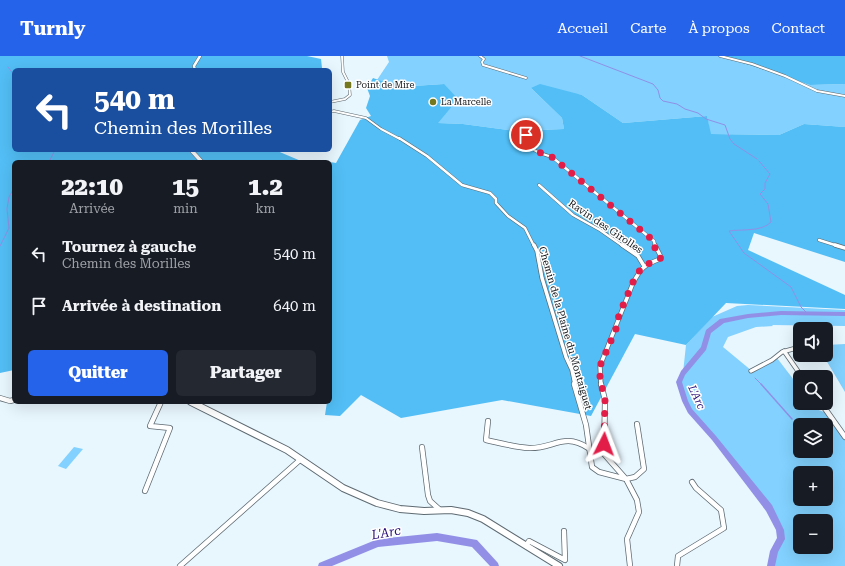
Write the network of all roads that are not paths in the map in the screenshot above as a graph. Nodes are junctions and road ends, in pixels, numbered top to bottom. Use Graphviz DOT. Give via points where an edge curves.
graph roads {
  1 [pos="200,56"];
  2 [pos="342,56"];
  3 [pos="480,56"];
  4 [pos="720,56"];
  5 [pos="194,68"];
  6 [pos="526,78"];
  7 [pos="845,96"];
  8 [pos="332,102"];
  9 [pos="332,112"];
  10 [pos="525,127"];
  11 [pos="194,152"];
  12 [pos="200,160"];
  13 [pos="539,185"];
  14 [pos="819,240"];
  15 [pos="845,248"];
  16 [pos="644,266"];
  17 [pos="793,349"];
  18 [pos="784,351"];
  19 [pos="751,370"];
  20 [pos="797,370"];
  21 [pos="0,398"];
  22 [pos="12,400"];
  23 [pos="160,404"];
  24 [pos="195,404"];
  25 [pos="825,410"];
  26 [pos="488,421"];
  27 [pos="637,424"];
  28 [pos="845,437"];
  29 [pos="422,447"];
  30 [pos="588,448"];
  31 [pos="301,459"];
  32 [pos="626,479"];
  33 [pos="692,482"];
  34 [pos="145,491"];
  35 [pos="440,510"];
  36 [pos="564,531"];
  37 [pos="526,546"];
  38 [pos="185,564"];
  39 [pos="180,566"];
  40 [pos="559,566"];
  41 [pos="630,566"];
  42 [pos="677,566"];
  1 -- 5 [label="street"];
  2 -- 8 [label="street" via="343,71 351,87 348,99"];
  3 -- 6 [label="street" via="484,59 482,65"];
  4 -- 7 [label="street" via="752,64 817,91"];
  9 -- 30 [label="street, Chemin de la Plaine du Montaiguet" via="361,116 393,134 427,156 462,184 490,193 508,216 522,225 537,251 542,278 572,370 576,394 586,425"];
  10 -- 16 [label="street" via="526,142 529,146 541,154 552,157 654,241 661,257"];
  11 -- 12 [label="street"];
  13 -- 16 [label="street, Ravin des Girolles" via="573,215 638,256"];
  14 -- 15 [label="street"];
  16 -- 32 [label="street" via="626,296 616,329 600,366 605,406 604,454"];
  17 -- 18 [label="street"];
  18 -- 19 [label="street"];
  18 -- 20 [label="street"];
  21 -- 22 [label="street"];
  23 -- 34 [label="street" via="150,426 170,428"];
  24 -- 31 [label="street"];
  25 -- 28 [label="street"];
  26 -- 30 [label="street" via="486,440 535,448 573,440"];
  27 -- 32 [label="street" via="644,469 635,477"];
  29 -- 35 [label="street" via="428,495 430,501"];
  30 -- 32 [label="street, Chemin de la Plaine du Montaiguet" via="592,467 599,472"];
  31 -- 35 [label="street" via="335,485 377,503 400,509"];
  31 -- 38 [label="street"];
  32 -- 41 [label="street" via="640,512 627,539"];
  33 -- 42 [label="street" via="721,510 724,528 678,556"];
  35 -- 37 [label="street" via="461,511 476,516"];
  36 -- 37 [label="street" via="564,560 529,541"];
  37 -- 40 [label="street"];
  38 -- 39 [label="street"];
}
